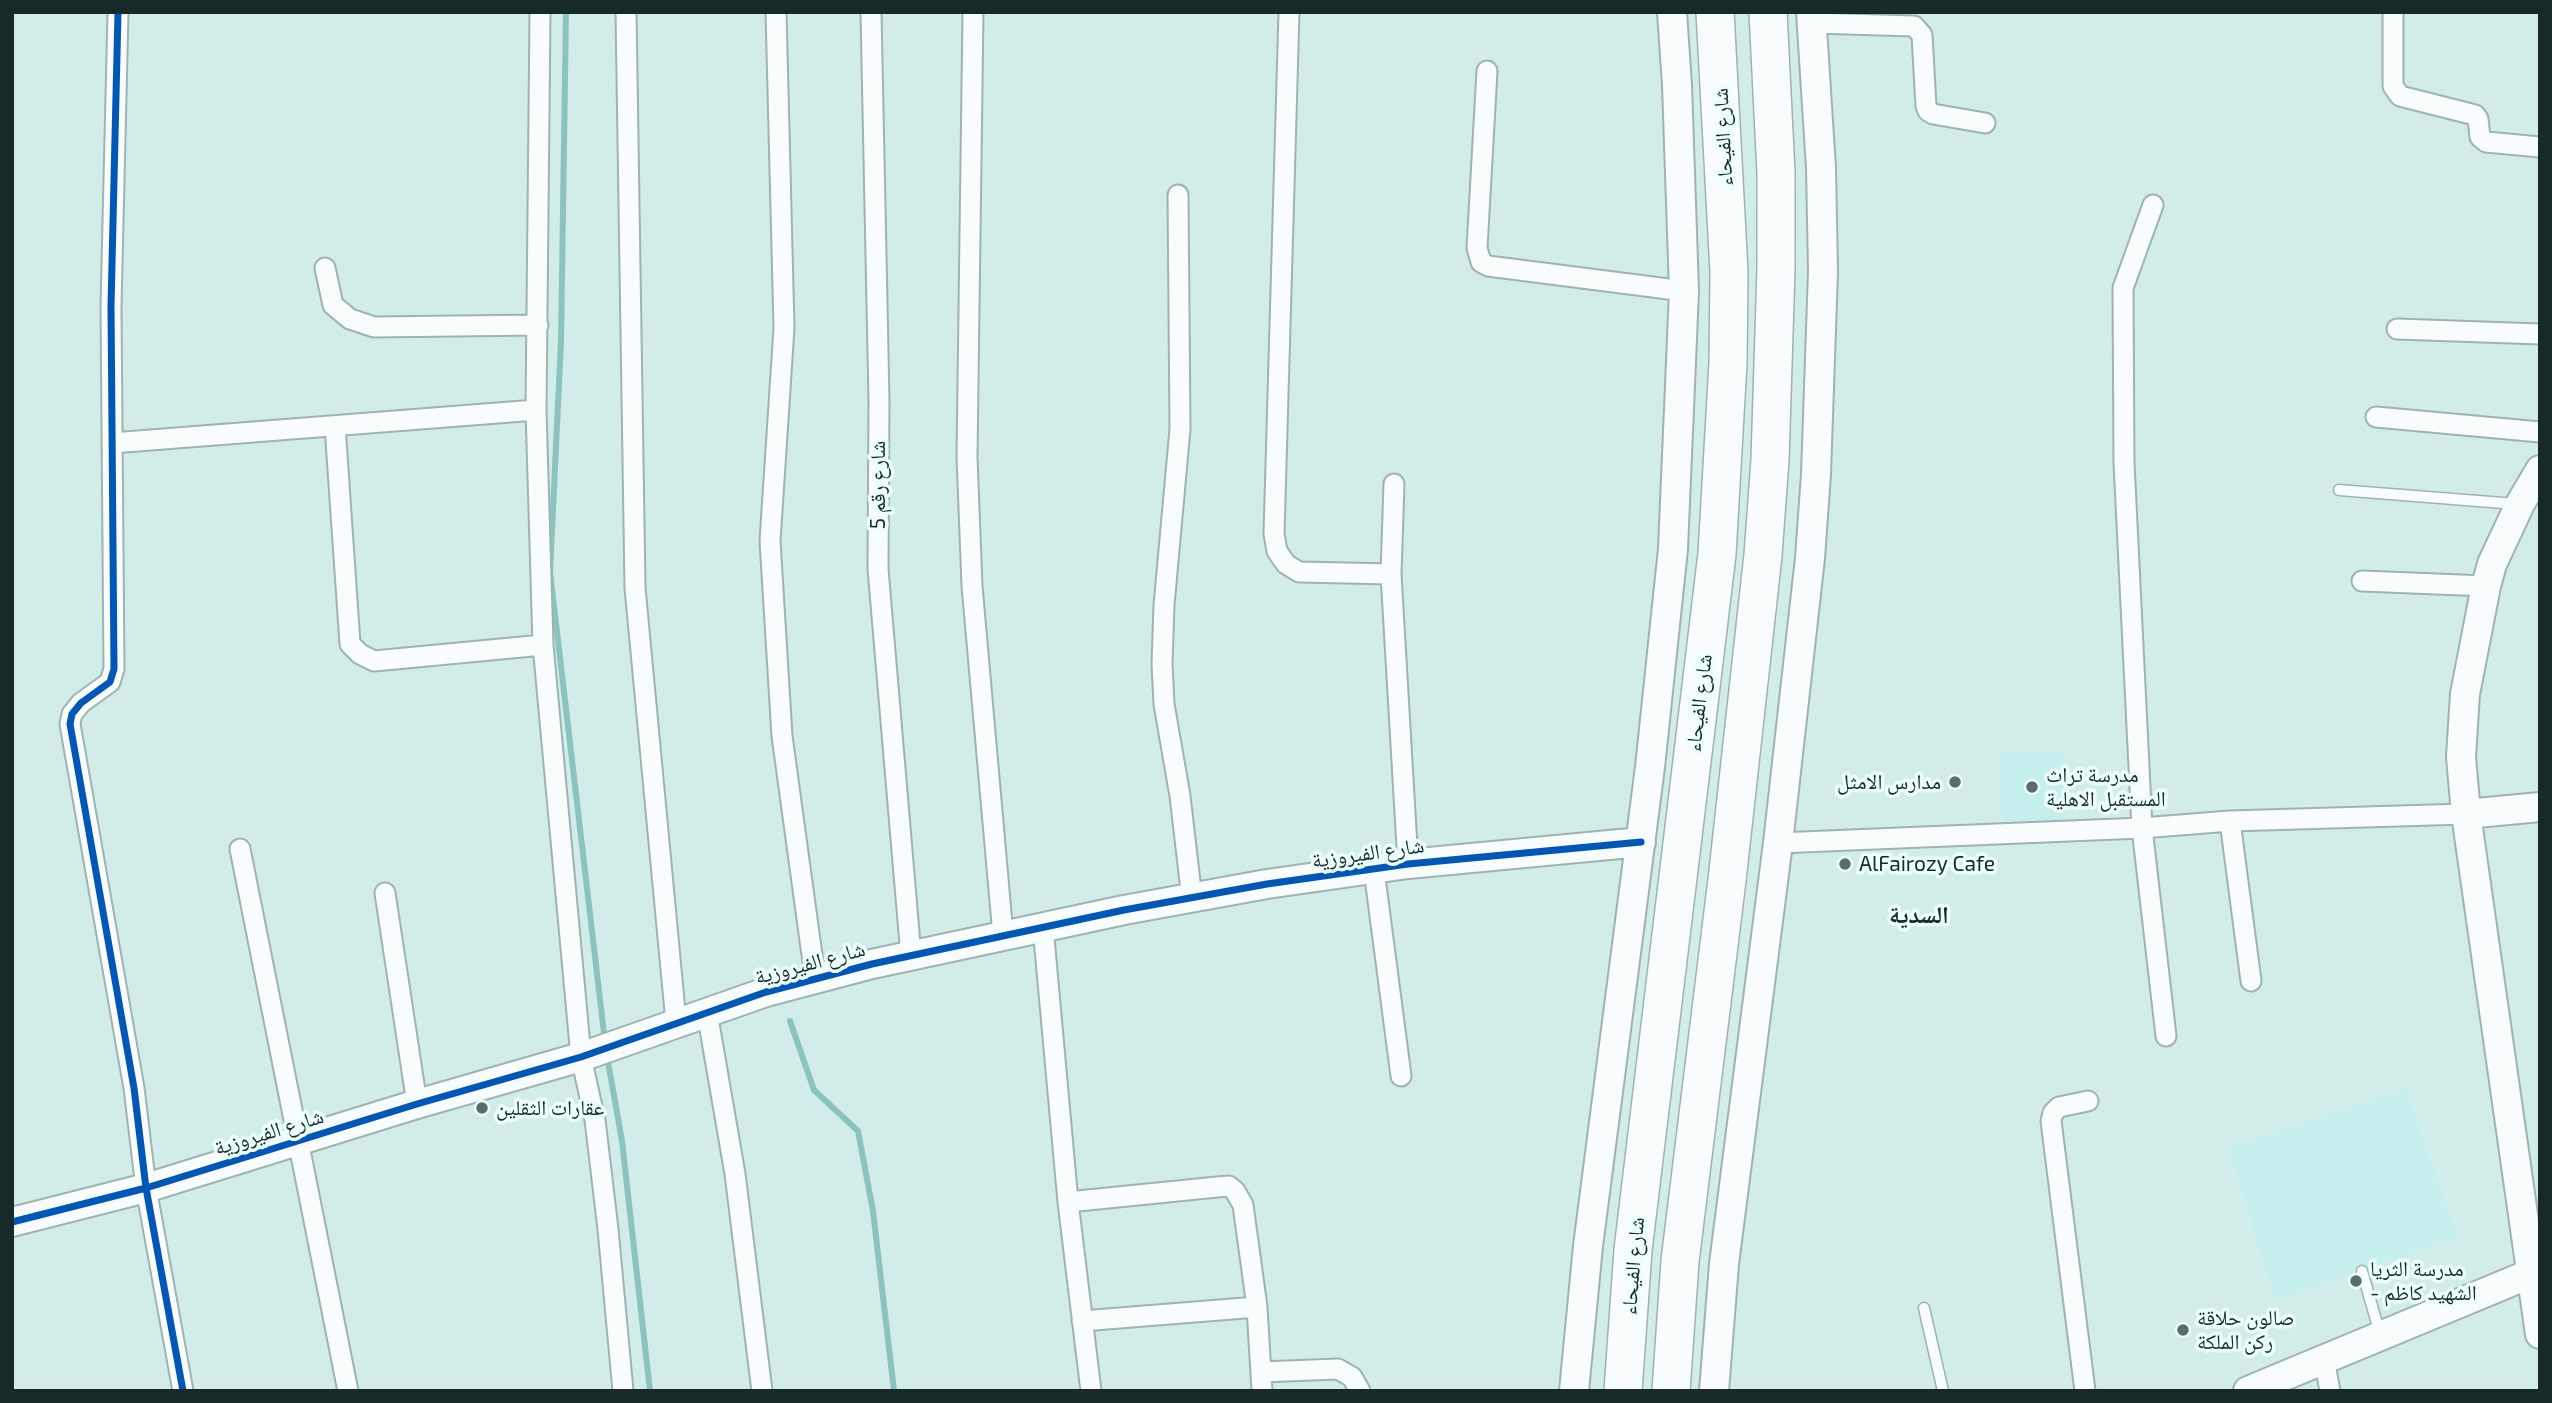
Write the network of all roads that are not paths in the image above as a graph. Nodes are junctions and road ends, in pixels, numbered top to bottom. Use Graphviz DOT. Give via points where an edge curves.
graph roads {
  1 [pos="118,12"];
  2 [pos="540,12"];
  3 [pos="626,12"];
  4 [pos="776,12"];
  5 [pos="871,12"];
  6 [pos="973,12"];
  7 [pos="1289,12"];
  8 [pos="1672,12"];
  9 [pos="1715,12"];
  10 [pos="1768,12"];
  11 [pos="2393,12"];
  12 [pos="1812,18"];
  13 [pos="1487,71"];
  14 [pos="1985,123"];
  15 [pos="2540,147"];
  16 [pos="1178,195"];
  17 [pos="2153,205"];
  18 [pos="325,268"];
  19 [pos="1684,291"];
  20 [pos="538,325"];
  21 [pos="2397,329"];
  22 [pos="2540,334"];
  23 [pos="536,410"];
  24 [pos="2376,417"];
  25 [pos="335,426"];
  26 [pos="2540,432"];
  27 [pos="112,443"];
  28 [pos="2540,470"];
  29 [pos="1394,484"];
  30 [pos="2339,490"];
  31 [pos="2520,504"];
  32 [pos="1673,549"];
  33 [pos="1717,554"];
  34 [pos="1763,555"];
  35 [pos="1810,558"];
  36 [pos="1391,574"];
  37 [pos="2362,581"];
  38 [pos="2486,586"];
  39 [pos="543,645"];
  40 [pos="2540,807"];
  41 [pos="2466,814"];
  42 [pos="2230,821"];
  43 [pos="2142,828"];
  44 [pos="1641,842"];
  45 [pos="1778,843"];
  46 [pos="240,849"];
  47 [pos="1408,864"];
  48 [pos="1374,870"];
  49 [pos="1678,874"];
  50 [pos="1727,880"];
  51 [pos="385,893"];
  52 [pos="1192,899"];
  53 [pos="1043,927"];
  54 [pos="1003,935"];
  55 [pos="911,956"];
  56 [pos="815,977"];
  57 [pos="2251,981"];
  58 [pos="707,1012"];
  59 [pos="676,1022"];
  60 [pos="2166,1036"];
  61 [pos="597,1050"];
  62 [pos="1401,1076"];
  63 [pos="2088,1101"];
  64 [pos="417,1104"];
  65 [pos="298,1142"];
  66 [pos="146,1188"];
  67 [pos="1068,1202"];
  68 [pos="12,1222"];
  69 [pos="1588,1246"];
  70 [pos="1633,1250"];
  71 [pos="1680,1261"];
  72 [pos="1724,1264"];
  73 [pos="2362,1271"];
  74 [pos="2532,1273"];
  75 [pos="1257,1307"];
  76 [pos="1924,1308"];
  77 [pos="1082,1321"];
  78 [pos="2540,1334"];
  79 [pos="2381,1336"];
  80 [pos="2324,1359"];
  81 [pos="1261,1381"];
  82 [pos="183,1391"];
  83 [pos="348,1391"];
  84 [pos="623,1391"];
  85 [pos="762,1391"];
  86 [pos="1091,1391"];
  87 [pos="1360,1391"];
  88 [pos="1574,1391"];
  89 [pos="1623,1391"];
  90 [pos="1671,1391"];
  91 [pos="1714,1391"];
  92 [pos="1943,1391"];
  93 [pos="2085,1391"];
  94 [pos="2248,1391"];
  95 [pos="2330,1391"];
  1 -- 27 [label="street"];
  2 -- 20 [label="street"];
  3 -- 59 [label="street" via="635,588"];
  4 -- 56 [label="street" via="784,328 770,541 782,736"];
  5 -- 55 [label="street, شارع رقم 5" via="878,569"];
  6 -- 54 [label="street" via="967,457 972,586"];
  7 -- 36 [label="street" via="1277,551 1298,572"];
  8 -- 19 [label="street"];
  9 -- 33 [label="highway, شارع الفيحاء" via="1729,272"];
  10 -- 34 [label="highway" via="1776,269"];
  11 -- 15 [label="street" via="2393,86 2400,96 2475,116 2486,142"];
  12 -- 14 [label="street" via="1914,26 1922,35 1928,111"];
  12 -- 35 [label="street" via="1823,271"];
  13 -- 19 [label="street" via="1481,262"];
  16 -- 52 [label="street" via="1180,429 1163,664 1164,704"];
  17 -- 43 [label="street" via="2123,288 2124,463"];
  18 -- 20 [label="street" via="333,304 350,319 374,327"];
  19 -- 32 [label="street"];
  20 -- 23 [label="street"];
  21 -- 22 [label="street"];
  23 -- 25 [label="street"];
  23 -- 39 [label="street"];
  24 -- 26 [label="street"];
  25 -- 27 [label="street"];
  25 -- 39 [label="street" via="349,644 374,661"];
  27 -- 66 [label="street" via="114,669 110,682 81,703 70,724 134,1088"];
  28 -- 31 [label="street"];
  29 -- 36 [label="street"];
  30 -- 31 [label="lane"];
  31 -- 38 [label="street"];
  32 -- 33 [label="street"];
  32 -- 44 [label="street"];
  33 -- 49 [label="highway, شارع الفيحاء"];
  34 -- 35 [label="street"];
  34 -- 50 [label="highway"];
  35 -- 45 [label="street"];
  36 -- 47 [label="street"];
  37 -- 38 [label="street"];
  38 -- 41 [label="street" via="2465,694 2462,757"];
  39 -- 61 [label="street"];
  40 -- 41 [label="street"];
  41 -- 42 [label="street"];
  41 -- 74 [label="street"];
  42 -- 43 [label="street"];
  42 -- 57 [label="street"];
  43 -- 45 [label="street"];
  43 -- 60 [label="street"];
  44 -- 47 [label="street, شارع الفيروزية"];
  44 -- 69 [label="street"];
  45 -- 72 [label="street"];
  46 -- 65 [label="street"];
  47 -- 48 [label="street, شارع الفيروزية"];
  48 -- 52 [label="street, شارع الفيروزية"];
  48 -- 62 [label="street"];
  49 -- 50 [label="highway"];
  49 -- 70 [label="highway, شارع الفيحاء"];
  50 -- 71 [label="highway"];
  51 -- 64 [label="street"];
  52 -- 53 [label="street, شارع الفيروزية"];
  53 -- 54 [label="street, شارع الفيروزية"];
  53 -- 67 [label="street"];
  54 -- 55 [label="street, شارع الفيروزية"];
  55 -- 56 [label="street, شارع الفيروزية"];
  56 -- 58 [label="street, شارع الفيروزية"];
  58 -- 59 [label="street, شارع الفيروزية"];
  58 -- 85 [label="street" via="735,1174"];
  59 -- 61 [label="street, شارع الفيروزية"];
  61 -- 64 [label="street, شارع الفيروزية"];
  61 -- 84 [label="street" via="594,1120"];
  63 -- 93 [label="street" via="2059,1107 2051,1121"];
  64 -- 65 [label="street, شارع الفيروزية"];
  65 -- 66 [label="street, شارع الفيروزية"];
  65 -- 83 [label="street"];
  66 -- 68 [label="street, شارع الفيروزية"];
  66 -- 82 [label="street"];
  67 -- 75 [label="street" via="1228,1186 1243,1205"];
  67 -- 77 [label="street"];
  69 -- 70 [label="street"];
  69 -- 88 [label="street"];
  70 -- 89 [label="highway, شارع الفيحاء"];
  71 -- 72 [label="street"];
  71 -- 90 [label="highway"];
  72 -- 91 [label="street"];
  73 -- 79 [label="lane"];
  74 -- 78 [label="street"];
  74 -- 79 [label="street"];
  75 -- 77 [label="street"];
  75 -- 81 [label="street"];
  76 -- 92 [label="lane"];
  77 -- 86 [label="street"];
  79 -- 80 [label="street"];
  80 -- 94 [label="street"];
  80 -- 95 [label="street"];
  81 -- 87 [label="street" via="1338,1369 1352,1377"];
}
